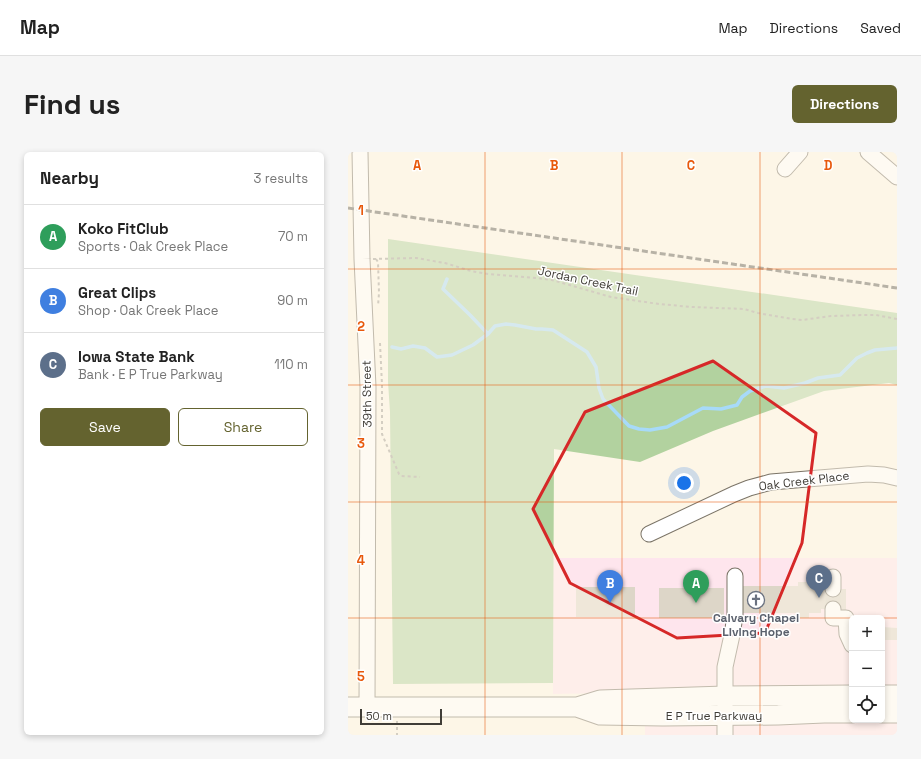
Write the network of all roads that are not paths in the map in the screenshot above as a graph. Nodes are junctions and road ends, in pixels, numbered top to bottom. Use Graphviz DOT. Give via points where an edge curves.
graph roads {
  1 [pos="360,152"];
  2 [pos="800,152"];
  3 [pos="868,152"];
  4 [pos="785,169"];
  5 [pos="897,177"];
  6 [pos="897,478"];
  7 [pos="649,534"];
  8 [pos="735,576"];
  9 [pos="833,610"];
  10 [pos="849,638"];
  11 [pos="849,695"];
  12 [pos="885,695"];
  13 [pos="897,695"];
  14 [pos="725,696"];
  15 [pos="348,707"];
  16 [pos="367,707"];
  17 [pos="577,707"];
  18 [pos="849,713"];
  19 [pos="885,713"];
  20 [pos="897,713"];
  21 [pos="725,716"];
  22 [pos="725,735"];
  1 -- 16 [label="street, 39th Street" via="369,259"];
  2 -- 4 [label="street"];
  3 -- 5 [label="street"];
  6 -- 7 [label="street, Oak Creek Place" via="868,474 771,482 748,488"];
  8 -- 14 [label="street" via="735,616 725,667"];
  9 -- 10 [label="street" via="833,618 846,618"];
  11 -- 14 [label="main road, E P True Parkway"];
  12 -- 13 [label="main road"];
  14 -- 17 [label="main road, E P True Parkway" via="600,700"];
  14 -- 21 [label="street"];
  15 -- 16 [label="main road, E P True Parkway"];
  16 -- 17 [label="main road, E P True Parkway"];
  17 -- 21 [label="main road, E P True Parkway" via="600,716"];
  18 -- 21 [label="main road, E P True Parkway"];
  19 -- 20 [label="main road"];
  21 -- 22 [label="street"];
}
